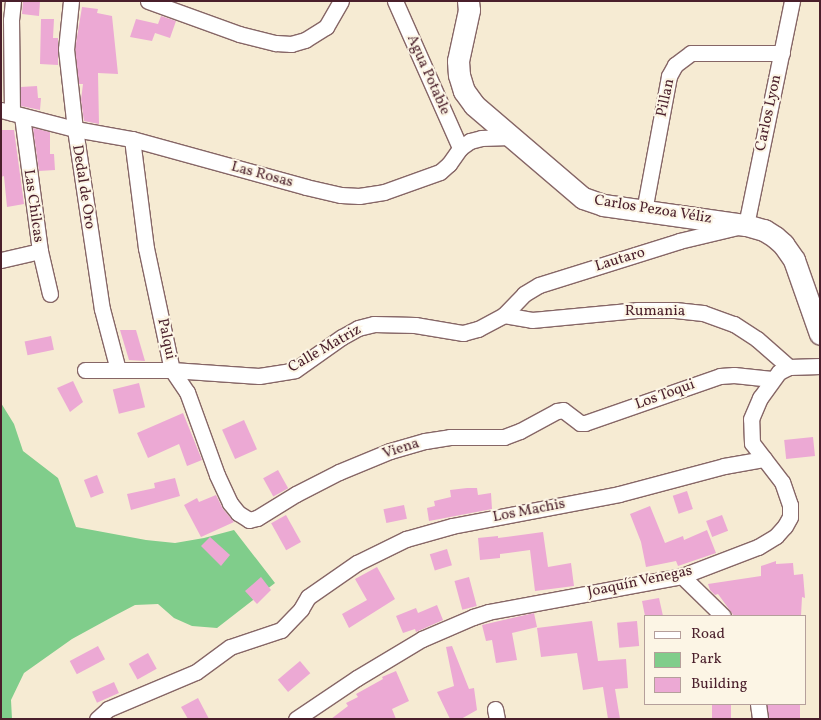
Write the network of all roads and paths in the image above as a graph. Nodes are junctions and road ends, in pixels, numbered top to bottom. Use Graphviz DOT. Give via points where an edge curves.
graph roads {
  1 [pos="13,1"];
  2 [pos="71,1"];
  3 [pos="148,1"];
  4 [pos="341,1"];
  5 [pos="395,1"];
  6 [pos="468,1"];
  7 [pos="792,1"];
  8 [pos="782,53"];
  9 [pos="12,113"];
  10 [pos="75,129"];
  11 [pos="510,137"];
  12 [pos="132,139"];
  13 [pos="460,148"];
  14 [pos="644,211"];
  15 [pos="746,224"];
  16 [pos="40,251"];
  17 [pos="1,260"];
  18 [pos="50,294"];
  19 [pos="504,315"];
  20 [pos="820,334"];
  21 [pos="820,366"];
  22 [pos="789,368"];
  23 [pos="84,370"];
  24 [pos="118,370"];
  25 [pos="172,370"];
  26 [pos="772,379"];
  27 [pos="563,410"];
  28 [pos="764,459"];
  29 [pos="249,520"];
  30 [pos="682,576"];
  31 [pos="721,615"];
  32 [pos="758,705"];
  33 [pos="97,719"];
  34 [pos="296,719"];
  35 [pos="760,719"];
  1 -- 9 [label="street, Las Chilcas"];
  2 -- 10 [label="street, Dedal de Oro" via="66,48"];
  3 -- 4 [label="street" via="239,34 291,44 305,40 326,27"];
  5 -- 13 [label="street, Agua Potable"];
  6 -- 11 [label="main road, Carlos Pezoa Véliz" via="458,61 459,75 464,91 474,105"];
  7 -- 8 [label="street, Carlos Lyon"];
  8 -- 14 [label="street, Pillan" via="691,53 675,64 669,76"];
  8 -- 15 [label="street, Carlos Lyon"];
  9 -- 10 [label="street, Las Rosas"];
  9 -- 16 [label="street, Las Chilcas"];
  10 -- 12 [label="street, Las Rosas"];
  10 -- 24 [label="street, Dedal de Oro" via="102,309"];
  11 -- 13 [label="street, Las Rosas" via="481,138"];
  11 -- 14 [label="main road, Carlos Pezoa Véliz" via="583,198 603,205"];
  12 -- 13 [label="street, Las Rosas" via="306,188 359,196 384,192 440,172 450,164"];
  12 -- 25 [label="street, Palqui" via="146,248"];
  14 -- 15 [label="main road, Carlos Pezoa Véliz"];
  15 -- 19 [label="street, Lautaro" via="679,241 540,285 524,294"];
  15 -- 20 [label="main road, Carlos Pezoa Véliz" via="775,237 794,260"];
  16 -- 17 [label="street"];
  16 -- 18 [label="street, Las Chilcas"];
  19 -- 22 [label="street, Rumania" via="532,320 636,310 703,313 734,324 757,339"];
  19 -- 25 [label="street, Calle Matriz" via="478,330 463,333 392,323 358,328 294,370 277,374 259,376"];
  21 -- 22 [label="street, Joaquín Venegas"];
  22 -- 26 [label="street, Joaquín Venegas"];
  23 -- 24 [label="street"];
  24 -- 25 [label="street"];
  25 -- 29 [label="street, Palqui" via="187,392 230,504"];
  26 -- 27 [label="street, Los Toqui" via="720,376 586,423 580,423"];
  26 -- 28 [label="street, Joaquín Venegas" via="751,419 752,443"];
  27 -- 29 [label="street, Viena" via="504,437 425,441 390,451 339,472"];
  28 -- 30 [label="street, Joaquín Venegas" via="787,492 790,517 785,526 758,547"];
  28 -- 33 [label="street, Los Machis" via="724,466 619,494 452,526 406,539 357,563 308,597 281,630 230,647 196,672 108,709"];
  30 -- 31 [label="street"];
  30 -- 34 [label="street, Joaquín Venegas" via="473,617 422,639"];
  32 -- 35 [label="street"];
}
